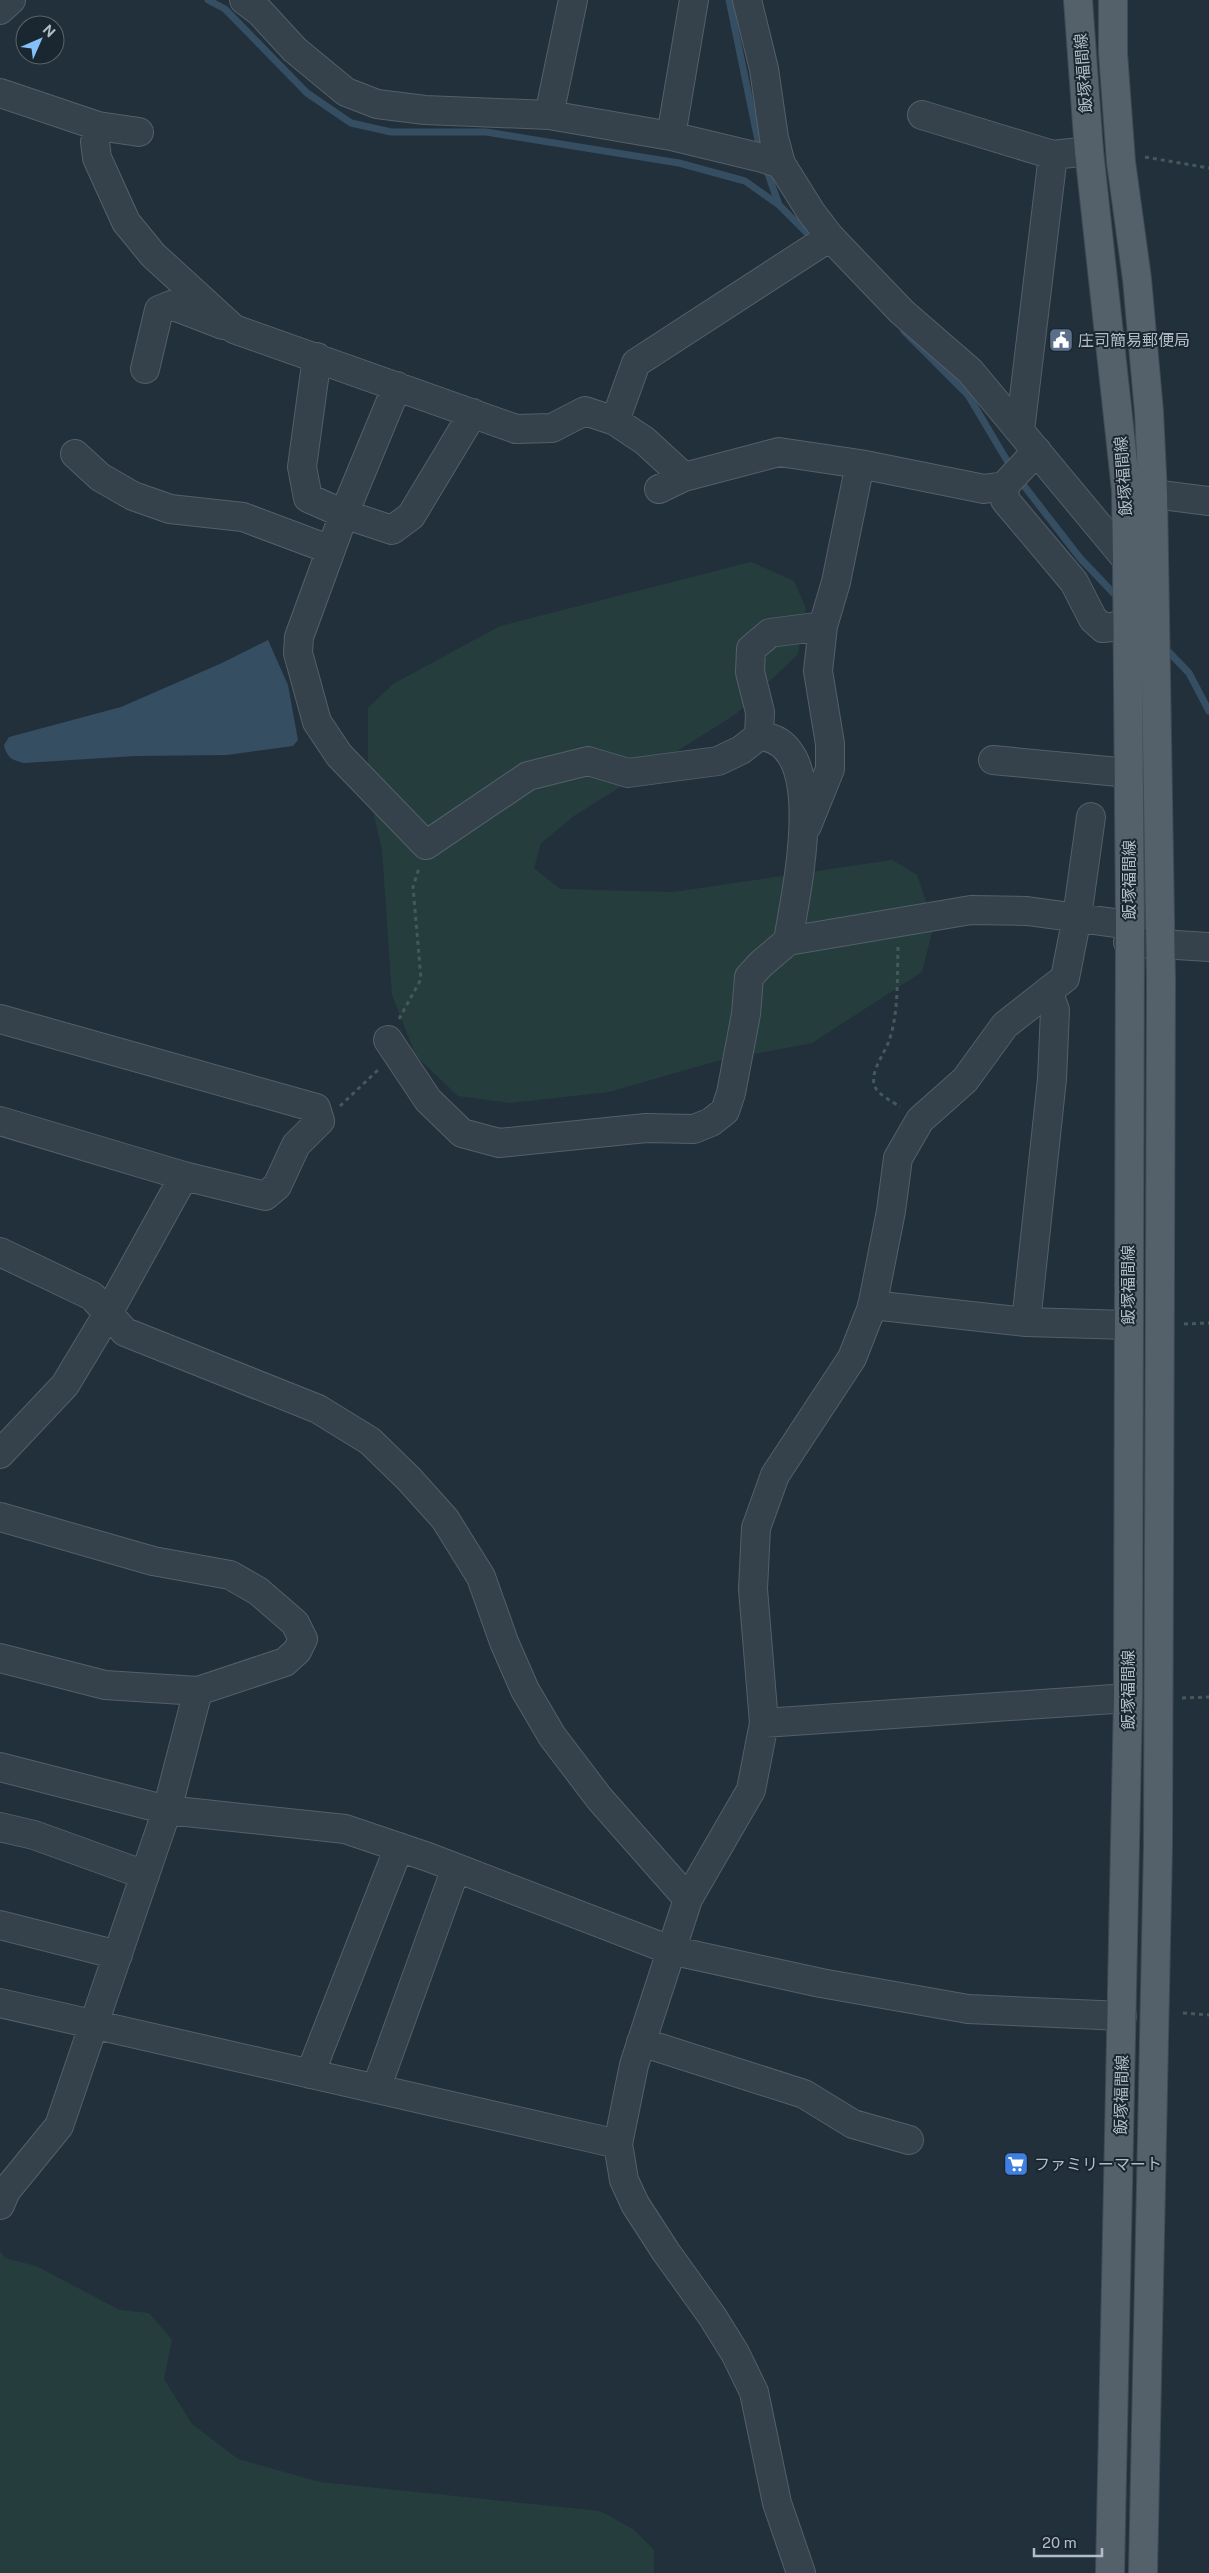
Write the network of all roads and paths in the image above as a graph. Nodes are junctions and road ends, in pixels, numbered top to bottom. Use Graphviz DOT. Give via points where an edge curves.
graph roads {
  1 [pos="11,0"];
  2 [pos="244,0"];
  3 [pos="573,0"];
  4 [pos="694,0"];
  5 [pos="747,0"];
  6 [pos="1078,0"];
  7 [pos="1114,0"];
  8 [pos="0,10"];
  9 [pos="0,93"];
  10 [pos="549,115"];
  11 [pos="922,115"];
  12 [pos="98,126"];
  13 [pos="139,132"];
  14 [pos="670,136"];
  15 [pos="1089,151"];
  16 [pos="1120,153"];
  17 [pos="1053,155"];
  18 [pos="781,164"];
  19 [pos="1209,168"];
  20 [pos="830,237"];
  21 [pos="234,329"];
  22 [pos="316,357"];
  23 [pos="145,369"];
  24 [pos="397,386"];
  25 [pos="473,413"];
  26 [pos="616,421"];
  27 [pos="1028,441"];
  28 [pos="75,454"];
  29 [pos="860,464"];
  30 [pos="684,477"];
  31 [pos="1004,486"];
  32 [pos="659,489"];
  33 [pos="1126,490"];
  34 [pos="1153,494"];
  35 [pos="1209,501"];
  36 [pos="344,514"];
  37 [pos="331,550"];
  38 [pos="1127,560"];
  39 [pos="1128,625"];
  40 [pos="823,626"];
  41 [pos="759,736"];
  42 [pos="993,760"];
  43 [pos="1129,773"];
  44 [pos="1091,816"];
  45 [pos="804,833"];
  46 [pos="426,845"];
  47 [pos="1077,917"];
  48 [pos="899,921"];
  49 [pos="1129,933"];
  50 [pos="788,941"];
  51 [pos="1161,944"];
  52 [pos="1209,947"];
  53 [pos="1048,992"];
  54 [pos="0,1019"];
  55 [pos="392,1046"];
  56 [pos="920,1120"];
  57 [pos="0,1122"];
  58 [pos="320,1122"];
  59 [pos="184,1176"];
  60 [pos="0,1252"];
  61 [pos="872,1304"];
  62 [pos="107,1315"];
  63 [pos="1026,1322"];
  64 [pos="1128,1325"];
  65 [pos="0,1454"];
  66 [pos="0,1517"];
  67 [pos="0,1658"];
  68 [pos="198,1691"];
  69 [pos="1128,1698"];
  70 [pos="764,1723"];
  71 [pos="0,1767"];
  72 [pos="167,1810"];
  73 [pos="0,1827"];
  74 [pos="399,1847"];
  75 [pos="456,1868"];
  76 [pos="145,1875"];
  77 [pos="688,1899"];
  78 [pos="0,1925"];
  79 [pos="670,1950"];
  80 [pos="118,1955"];
  81 [pos="0,2003"];
  82 [pos="1183,2013"];
  83 [pos="1209,2014"];
  84 [pos="1122,2016"];
  85 [pos="94,2026"];
  86 [pos="641,2042"];
  87 [pos="310,2074"];
  88 [pos="376,2089"];
  89 [pos="909,2140"];
  90 [pos="618,2144"];
  91 [pos="0,2205"];
  92 [pos="801,2573"];
  93 [pos="1110,2573"];
  94 [pos="1143,2573"];
  1 -- 8 [label="street"];
  2 -- 10 [label="street" via="260,12 294,50 346,92 377,104 425,110"];
  3 -- 10 [label="street"];
  4 -- 14 [label="street"];
  5 -- 18 [label="street" via="764,69"];
  6 -- 15 [label="main road, 飯塚福間線"];
  7 -- 16 [label="main road, 飯塚福間線" via="1113,53"];
  9 -- 12 [label="street"];
  10 -- 14 [label="street"];
  11 -- 17 [label="street"];
  12 -- 13 [label="street"];
  12 -- 21 [label="street" via="95,142 98,158 126,222 153,255"];
  14 -- 18 [label="street"];
  15 -- 17 [label="street"];
  15 -- 33 [label="main road, 飯塚福間線"];
  16 -- 19 [label="path"];
  16 -- 34 [label="main road, 飯塚福間線" via="1137,279"];
  17 -- 27 [label="street"];
  18 -- 20 [label="street"];
  20 -- 26 [label="street" via="636,363"];
  20 -- 27 [label="street" via="902,312 970,371"];
  21 -- 22 [label="street"];
  21 -- 23 [label="street" via="171,305 159,310"];
  22 -- 24 [label="street"];
  22 -- 36 [label="street" via="302,467 308,498"];
  24 -- 25 [label="street"];
  24 -- 36 [label="street"];
  25 -- 26 [label="street" via="516,429 552,428 585,411"];
  25 -- 36 [label="street" via="412,516 392,530"];
  26 -- 30 [label="street" via="645,441"];
  27 -- 31 [label="street"];
  27 -- 38 [label="street"];
  28 -- 37 [label="street" via="100,477 133,496 170,509 243,517"];
  29 -- 30 [label="street" via="779,452"];
  29 -- 31 [label="street" via="984,489"];
  29 -- 40 [label="street" via="836,582"];
  30 -- 32 [label="street"];
  31 -- 39 [label="street" via="1005,500 1074,582 1092,619 1103,628"];
  33 -- 34 [label="street"];
  33 -- 38 [label="main road, 飯塚福間線"];
  34 -- 35 [label="street"];
  34 -- 51 [label="main road, 飯塚福間線"];
  36 -- 37 [label="street"];
  37 -- 46 [label="street" via="299,637 298,653 317,722 339,755"];
  38 -- 39 [label="main road, 飯塚福間線"];
  39 -- 43 [label="main road, 飯塚福間線"];
  40 -- 41 [label="street" via="770,633 751,649 750,672 760,712"];
  40 -- 45 [label="street" via="818,671 830,744 830,768"];
  41 -- 45 [label="street" via="771,736 795,759 803,801"];
  41 -- 46 [label="street" via="741,750 718,761 628,773 588,760 528,776"];
  42 -- 43 [label="street"];
  43 -- 49 [label="main road, 飯塚福間線"];
  44 -- 47 [label="street"];
  45 -- 50 [label="street"];
  46 -- 55 [label="path" via="413,887 421,979"];
  47 -- 48 [label="street" via="1027,911 971,910"];
  47 -- 49 [label="street"];
  47 -- 53 [label="street" via="1065,978"];
  48 -- 50 [label="street"];
  48 -- 56 [label="path" via="896,1007 890,1038 875,1073 874,1085 879,1092"];
  49 -- 51 [label="street"];
  49 -- 64 [label="main road, 飯塚福間線"];
  50 -- 55 [label="street" via="749,977 746,1014 725,1111 694,1130 646,1128 499,1143 462,1133 428,1100"];
  51 -- 52 [label="street"];
  51 -- 94 [label="main road, 飯塚福間線" via="1158,1846"];
  53 -- 56 [label="street" via="1005,1025 966,1080"];
  53 -- 63 [label="street" via="1055,1010 1052,1079"];
  54 -- 58 [label="street" via="316,1108"];
  55 -- 58 [label="path" via="342,1104"];
  56 -- 61 [label="street" via="898,1158"];
  57 -- 59 [label="street"];
  58 -- 59 [label="street" via="296,1145 278,1186 265,1196"];
  59 -- 62 [label="street"];
  60 -- 62 [label="street" via="92,1296"];
  61 -- 63 [label="street"];
  61 -- 70 [label="street" via="852,1358 776,1475 756,1528 752,1589"];
  62 -- 65 [label="street" via="65,1385"];
  62 -- 77 [label="street" via="125,1332 318,1409 370,1441 409,1479 445,1519 481,1577 525,1690 552,1736 599,1798"];
  63 -- 64 [label="street"];
  64 -- 69 [label="main road, 飯塚福間線"];
  66 -- 68 [label="street" via="153,1561 230,1576 258,1591 294,1623 302,1639 297,1652 285,1662"];
  67 -- 68 [label="street" via="105,1685"];
  68 -- 72 [label="street"];
  69 -- 70 [label="street"];
  69 -- 84 [label="main road, 飯塚福間線"];
  70 -- 77 [label="street" via="751,1790"];
  71 -- 72 [label="street"];
  72 -- 74 [label="street" via="345,1829"];
  72 -- 76 [label="street"];
  73 -- 76 [label="street" via="34,1835"];
  74 -- 75 [label="street"];
  74 -- 87 [label="street"];
  75 -- 79 [label="street"];
  75 -- 88 [label="street"];
  76 -- 80 [label="street"];
  77 -- 79 [label="street"];
  78 -- 80 [label="street"];
  79 -- 84 [label="street" via="821,1983 968,2009"];
  79 -- 86 [label="street"];
  80 -- 85 [label="street"];
  81 -- 85 [label="street"];
  82 -- 83 [label="path"];
  84 -- 93 [label="main road, 飯塚福間線"];
  85 -- 87 [label="street"];
  85 -- 91 [label="street" via="59,2126 6,2191"];
  86 -- 89 [label="street" via="804,2094 853,2124"];
  86 -- 90 [label="street"];
  87 -- 88 [label="street"];
  88 -- 90 [label="street"];
  90 -- 92 [label="street" via="624,2180 635,2204 736,2353 754,2392 777,2503"];
}
